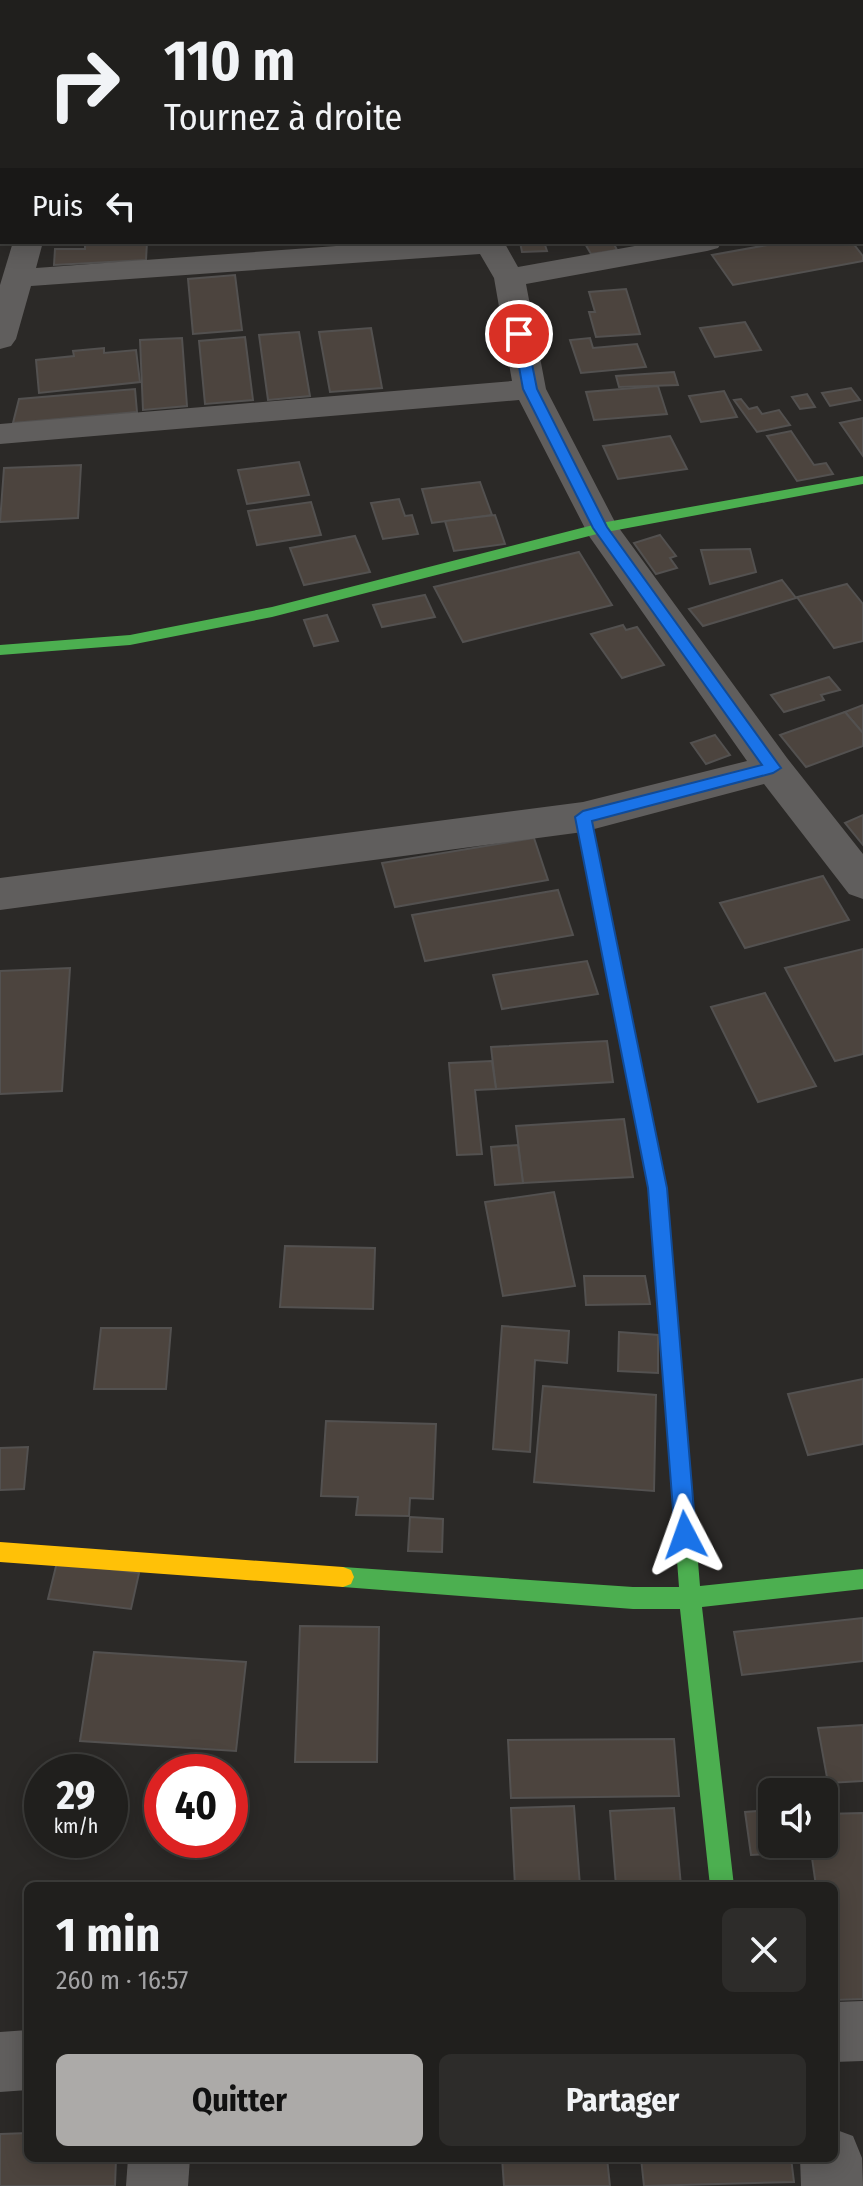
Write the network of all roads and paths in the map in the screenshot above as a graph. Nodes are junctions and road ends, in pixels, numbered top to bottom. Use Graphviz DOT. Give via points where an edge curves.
graph roads {
  1 [pos="28,244"];
  2 [pos="476,244"];
  3 [pos="490,244"];
  4 [pos="696,244"];
  5 [pos="19,278"];
  6 [pos="509,278"];
  7 [pos="0,339"];
  8 [pos="530,389"];
  9 [pos="0,434"];
  10 [pos="863,480"];
  11 [pos="601,528"];
  12 [pos="0,650"];
  13 [pos="773,768"];
  14 [pos="583,817"];
  15 [pos="863,883"];
  16 [pos="0,894"];
  17 [pos="0,1552"];
  18 [pos="863,1579"];
  19 [pos="690,1598"];
  20 [pos="722,1882"];
  21 [pos="863,2031"];
  22 [pos="838,2032"];
  23 [pos="24,2060"];
  24 [pos="0,2062"];
  25 [pos="159,2162"];
  26 [pos="831,2162"];
  27 [pos="157,2186"];
  28 [pos="832,2186"];
  1 -- 5 [label="street"];
  2 -- 5 [label="street"];
  3 -- 6 [label="street"];
  4 -- 6 [label="street"];
  5 -- 7 [label="street"];
  6 -- 8 [label="street"];
  8 -- 9 [label="street"];
  8 -- 11 [label="street"];
  10 -- 11 [label="street"];
  11 -- 12 [label="street" via="272,612 130,640"];
  11 -- 13 [label="street"];
  13 -- 14 [label="street"];
  13 -- 15 [label="street"];
  14 -- 16 [label="street"];
  14 -- 19 [label="street" via="658,1188"];
  17 -- 19 [label="street"];
  18 -- 19 [label="street"];
  19 -- 20 [label="street"];
  21 -- 22 [label="street"];
  23 -- 24 [label="street"];
  25 -- 27 [label="street"];
  26 -- 28 [label="street"];
}
